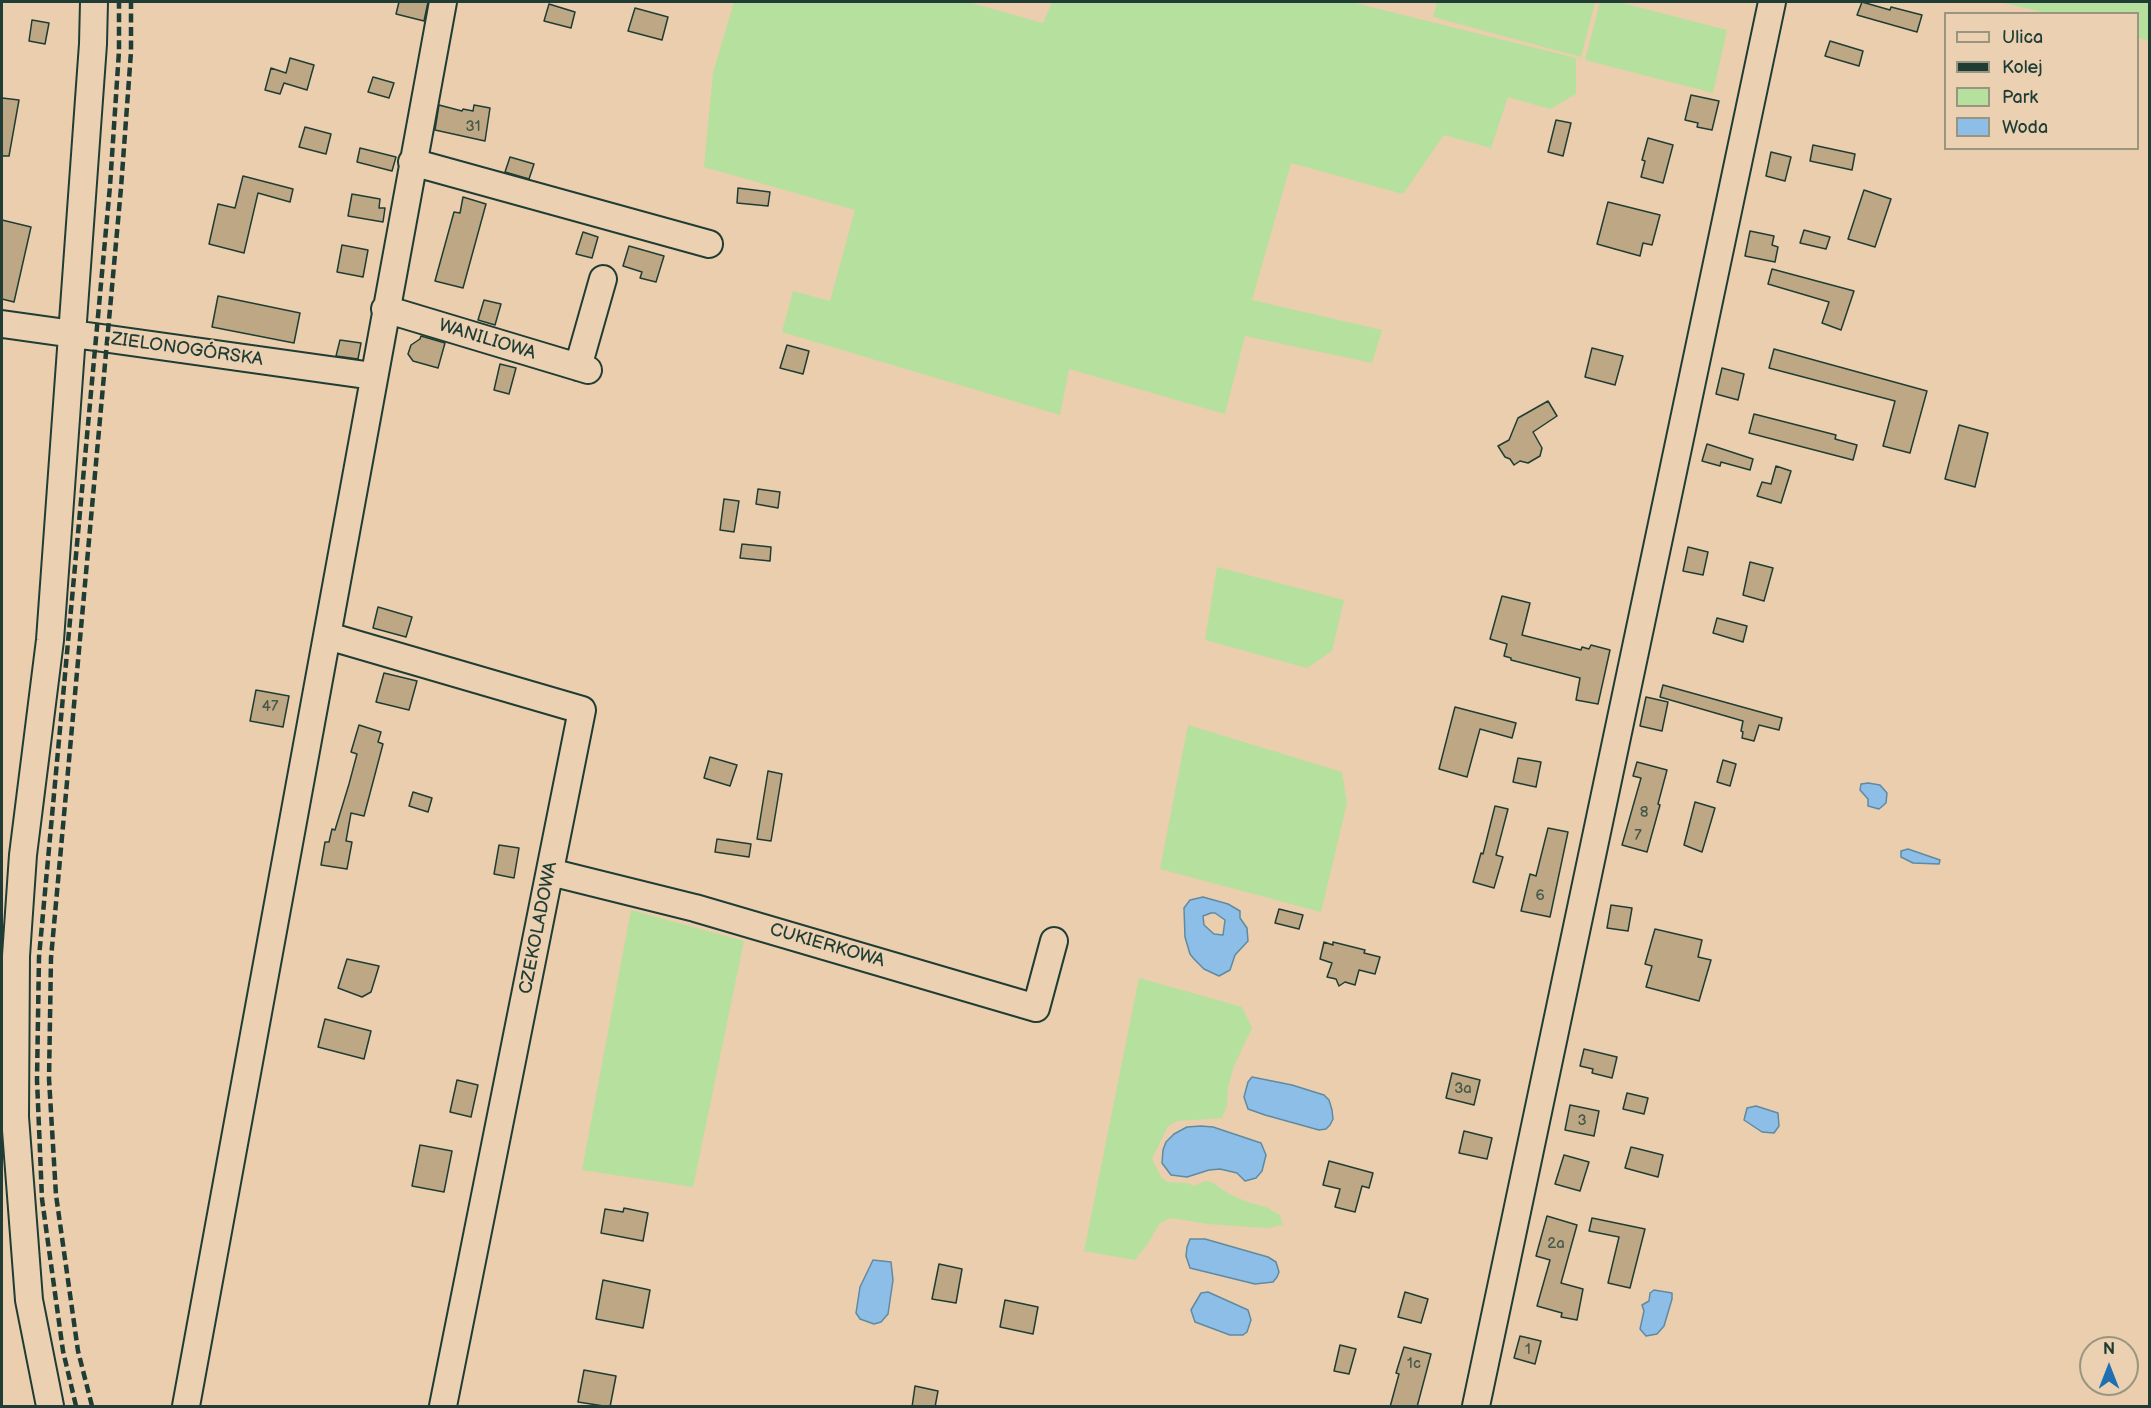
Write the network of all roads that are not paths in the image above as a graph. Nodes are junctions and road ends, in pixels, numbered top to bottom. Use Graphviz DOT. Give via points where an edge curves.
graph roads {
  1 [pos="94,2"];
  2 [pos="443,2"];
  3 [pos="1772,2"];
  4 [pos="412,162"];
  5 [pos="709,244"];
  6 [pos="603,279"];
  7 [pos="385,309"];
  8 [pos="2,324"];
  9 [pos="72,334"];
  10 [pos="373,376"];
  11 [pos="328,636"];
  12 [pos="23,855"];
  13 [pos="550,872"];
  14 [pos="1054,941"];
  15 [pos="2,944"];
  16 [pos="50,1407"];
  17 [pos="186,1407"];
  18 [pos="443,1407"];
  19 [pos="1476,1407"];
  1 -- 9 [label="street"];
  2 -- 4 [label="street"];
  3 -- 19 [label="street"];
  4 -- 5 [label="street"];
  4 -- 7 [label="street"];
  6 -- 7 [label="street, WANILIOWA" via="583,369"];
  7 -- 10 [label="street"];
  8 -- 9 [label="street, ZIELONOGÓRSKA"];
  9 -- 10 [label="street, ZIELONOGÓRSKA"];
  9 -- 12 [label="street" via="50,640"];
  10 -- 11 [label="street"];
  11 -- 13 [label="street, CZEKOLADOWA" via="582,710"];
  11 -- 17 [label="street"];
  12 -- 15 [label="street"];
  12 -- 16 [label="street" via="16,956 15,1117 29,1300"];
  13 -- 14 [label="street, CUKIERKOWA" via="695,908 1036,1008"];
  13 -- 18 [label="street, CZEKOLADOWA"];
}
